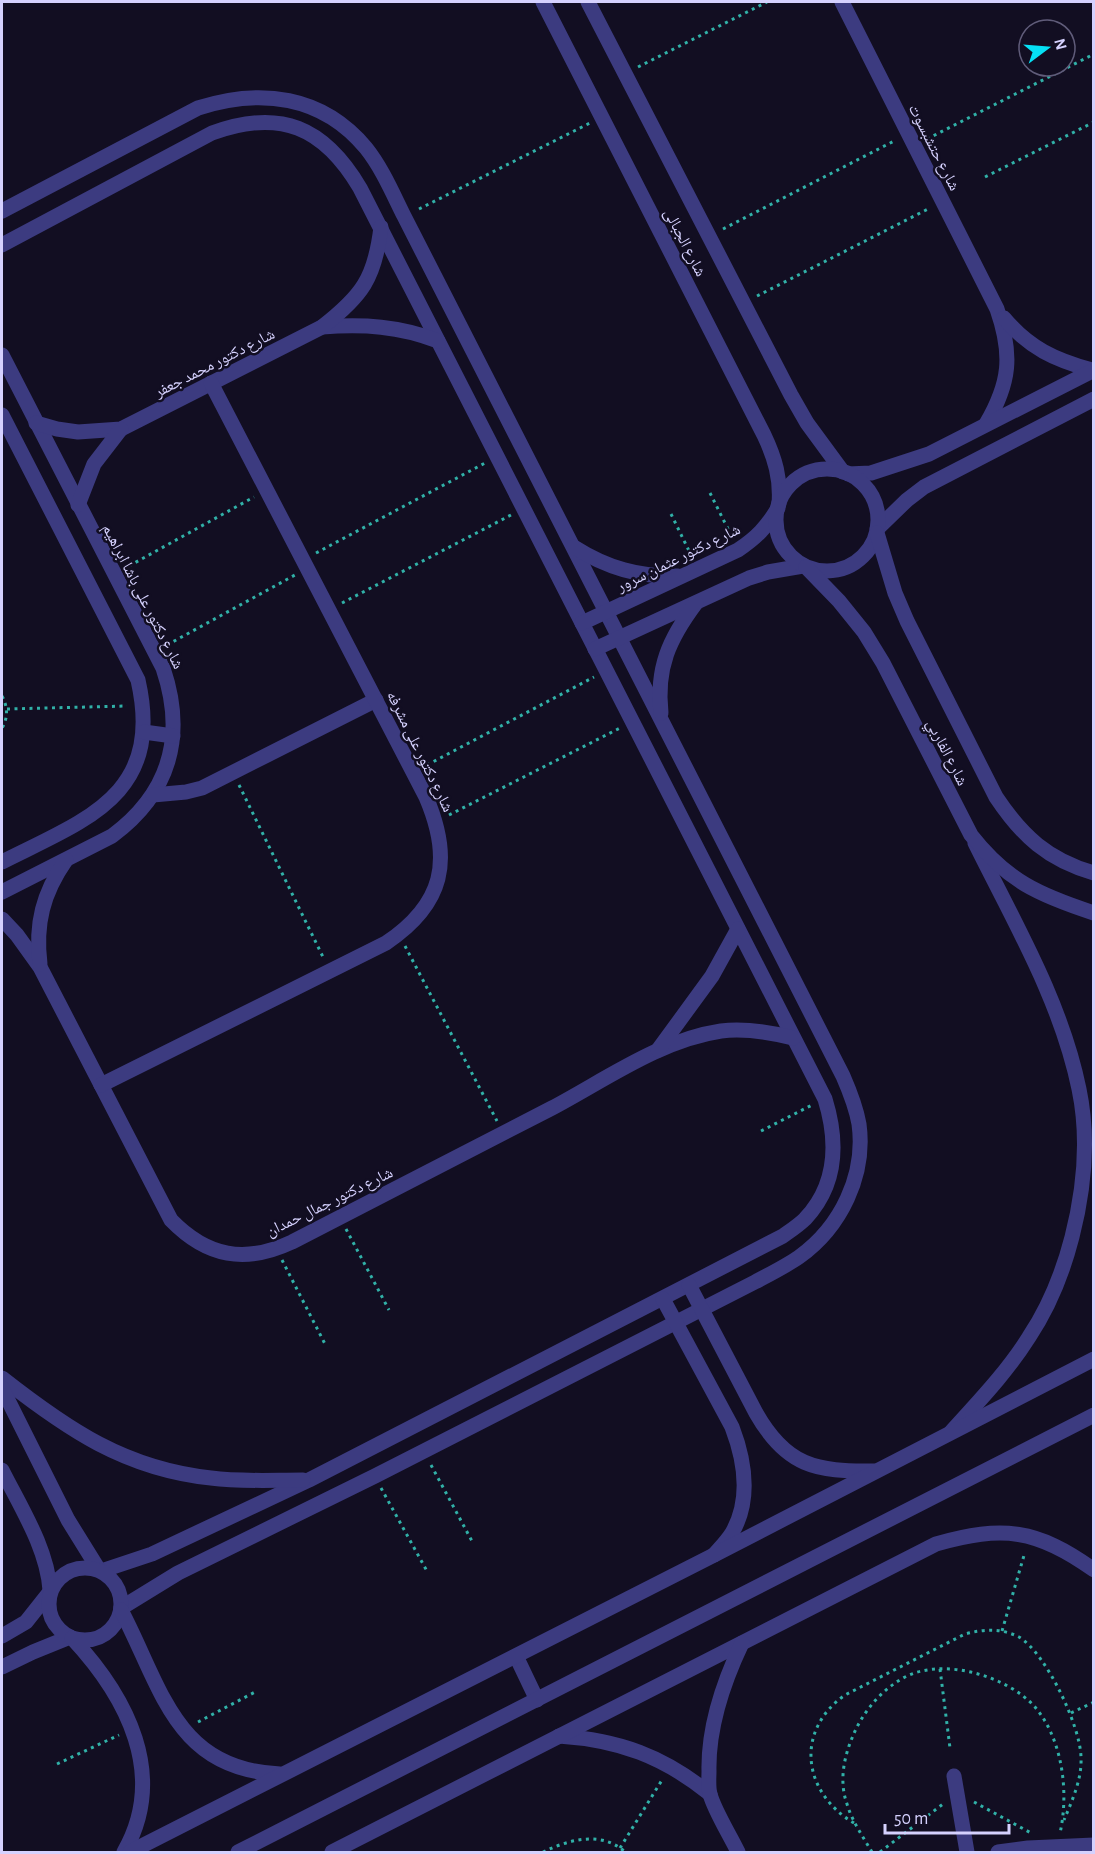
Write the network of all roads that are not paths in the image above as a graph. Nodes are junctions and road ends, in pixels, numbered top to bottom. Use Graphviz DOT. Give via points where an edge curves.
graph roads {
  1 [pos="543,2"];
  2 [pos="588,2"];
  3 [pos="842,2"];
  4 [pos="383,176"];
  5 [pos="360,188"];
  6 [pos="2,211"];
  7 [pos="381,227"];
  8 [pos="2,245"];
  9 [pos="997,309"];
  10 [pos="322,327"];
  11 [pos="438,341"];
  12 [pos="2,355"];
  13 [pos="1093,370"];
  14 [pos="211,383"];
  15 [pos="1094,399"];
  16 [pos="2,415"];
  17 [pos="36,423"];
  18 [pos="986,424"];
  19 [pos="121,429"];
  20 [pos="845,473"];
  21 [pos="78,505"];
  22 [pos="778,506"];
  23 [pos="877,531"];
  24 [pos="572,545"];
  25 [pos="805,567"];
  26 [pos="691,573"];
  27 [pos="697,602"];
  28 [pos="606,612"];
  29 [pos="582,623"];
  30 [pos="620,638"];
  31 [pos="595,649"];
  32 [pos="375,700"];
  33 [pos="662,722"];
  34 [pos="144,732"];
  35 [pos="173,736"];
  36 [pos="153,795"];
  37 [pos="971,835"];
  38 [pos="67,858"];
  39 [pos="2,862"];
  40 [pos="1094,873"];
  41 [pos="2,892"];
  42 [pos="1094,913"];
  43 [pos="2,919"];
  44 [pos="738,929"];
  45 [pos="40,967"];
  46 [pos="793,1038"];
  47 [pos="658,1050"];
  48 [pos="843,1076"];
  49 [pos="101,1085"];
  50 [pos="822,1093"];
  51 [pos="689,1285"];
  52 [pos="663,1299"];
  53 [pos="702,1310"];
  54 [pos="676,1323"];
  55 [pos="1094,1359"];
  56 [pos="2,1378"];
  57 [pos="2,1388"];
  58 [pos="1094,1415"];
  59 [pos="951,1432"];
  60 [pos="2,1470"];
  61 [pos="874,1471"];
  62 [pos="309,1480"];
  63 [pos="714,1555"];
  64 [pos="1094,1570"];
  65 [pos="100,1571"];
  66 [pos="50,1592"];
  67 [pos="121,1609"];
  68 [pos="2,1636"];
  69 [pos="71,1638"];
  70 [pos="742,1642"];
  71 [pos="516,1656"];
  72 [pos="2,1667"];
  73 [pos="537,1700"];
  74 [pos="559,1736"];
  75 [pos="283,1774"];
  76 [pos="954,1776"];
  77 [pos="710,1794"];
  78 [pos="374,1830"];
  79 [pos="1094,1845"];
  80 [pos="1066,1848"];
  81 [pos="246,1851"];
  82 [pos="124,1852"];
  83 [pos="130,1852"];
  84 [pos="332,1852"];
  85 [pos="357,1852"];
  86 [pos="738,1852"];
  87 [pos="967,1852"];
  88 [pos="998,1852"];
  1 -- 22 [label="street, شارع الجبالى" via="764,435 777,469"];
  2 -- 20 [label="street, شارع الجبالى" via="791,395"];
  3 -- 9 [label="street, شارع حتشبسوت"];
  4 -- 5 [label="street"];
  4 -- 6 [label="street" via="366,149 326,115 302,104 250,96 198,108"];
  4 -- 24 [label="street"];
  5 -- 7 [label="street"];
  5 -- 8 [label="street" via="330,147 309,133 261,121 236,124 212,133"];
  7 -- 10 [label="street, شارع دكتور محمد جعفر" via="371,274 359,294"];
  7 -- 11 [label="street"];
  9 -- 13 [label="street, شارع حتشبسوت" via="1038,350 1064,363"];
  9 -- 18 [label="street, شارع حتشبسوت" via="1005,332 1006,380"];
  10 -- 11 [label="street, شارع دكتور محمد جعفر" via="386,326"];
  10 -- 14 [label="street, شارع دكتور محمد جعفر"];
  11 -- 29 [label="street"];
  12 -- 17 [label="street, شارع دكتور على باشا ابراهيم"];
  13 -- 18 [label="street"];
  14 -- 19 [label="street, شارع دكتور محمد جعفر"];
  14 -- 32 [label="street, شارع دكتور على مشرفه"];
  15 -- 23 [label="street" via="924,487"];
  16 -- 34 [label="street" via="138,680 144,705"];
  17 -- 19 [label="street, شارع دكتور محمد جعفر" via="78,432"];
  17 -- 21 [label="street, شارع دكتور على باشا ابراهيم"];
  18 -- 20 [label="street" via="910,462 871,473"];
  19 -- 21 [label="street, شارع دكتور محمد جعفر" via="94,464"];
  20 -- 22 [label="street" via="830,469 804,475 784,492"];
  20 -- 23 [label="street" via="864,486 875,503"];
  21 -- 35 [label="street, شارع دكتور على باشا ابراهيم" via="155,651 170,690"];
  22 -- 25 [label="street" via="776,522 781,541 792,558"];
  22 -- 26 [label="street, شارع دكتور عثمان سرور" via="753,541"];
  23 -- 25 [label="street" via="871,547 849,567 820,571"];
  23 -- 40 [label="street, شارع الفاربي" via="907,621 996,797 1032,842 1056,858"];
  24 -- 26 [label="street" via="592,559 636,574"];
  24 -- 28 [label="street"];
  25 -- 27 [label="street" via="749,578"];
  25 -- 37 [label="street, شارع الفاربي" via="839,601 869,640"];
  26 -- 28 [label="street, شارع دكتور عثمان سرور"];
  27 -- 30 [label="street"];
  27 -- 33 [label="street" via="669,646 661,671"];
  28 -- 29 [label="street, شارع دكتور عثمان سرور"];
  28 -- 30 [label="street"];
  29 -- 31 [label="street"];
  30 -- 31 [label="street"];
  30 -- 33 [label="street"];
  31 -- 44 [label="street"];
  32 -- 36 [label="street" via="202,788"];
  32 -- 49 [label="street, شارع دكتور على مشرفه" via="413,772 441,839 439,874 424,908 399,934 379,947"];
  33 -- 48 [label="street"];
  34 -- 35 [label="street"];
  34 -- 39 [label="street" via="128,778 113,797 95,813"];
  35 -- 36 [label="street, شارع دكتور على باشا ابراهيم" via="167,767"];
  36 -- 38 [label="street, شارع دكتور على باشا ابراهيم" via="112,836"];
  37 -- 42 [label="street, شارع الفاربي" via="1006,873 1027,887"];
  37 -- 59 [label="street" via="1056,1010 1079,1090 1084,1132 1083,1175 1077,1217 1051,1298 1006,1370"];
  38 -- 41 [label="street, شارع دكتور على باشا ابراهيم"];
  38 -- 45 [label="street, شارع دكتور جمال حمدان" via="44,899 37,944"];
  43 -- 45 [label="street, شارع دكتور جمال حمدان"];
  44 -- 46 [label="street"];
  44 -- 47 [label="street, شارع دكتور جمال حمدان" via="707,983"];
  45 -- 49 [label="street, شارع دكتور جمال حمدان"];
  46 -- 47 [label="street, شارع دكتور جمال حمدان" via="753,1030 721,1031"];
  46 -- 50 [label="street"];
  47 -- 49 [label="street, شارع دكتور جمال حمدان" via="340,1217 276,1249 256,1254 237,1255 200,1244 171,1220"];
  48 -- 50 [label="street"];
  48 -- 53 [label="street" via="859,1124 860,1150 848,1199 835,1221 799,1257"];
  50 -- 51 [label="street" via="832,1123 834,1148 831,1173 822,1196 805,1219 783,1236"];
  51 -- 52 [label="street"];
  51 -- 53 [label="street"];
  52 -- 54 [label="street"];
  52 -- 62 [label="street"];
  53 -- 54 [label="street"];
  53 -- 61 [label="street" via="767,1432 782,1448 821,1469"];
  54 -- 63 [label="street" via="732,1427 744,1469 740,1512 732,1532"];
  54 -- 67 [label="street" via="178,1573"];
  55 -- 59 [label="street"];
  56 -- 62 [label="street" via="77,1433 126,1458 167,1471 210,1478"];
  57 -- 65 [label="street" via="68,1520"];
  58 -- 73 [label="street"];
  59 -- 61 [label="street"];
  60 -- 66 [label="street" via="49,1571"];
  61 -- 63 [label="street"];
  62 -- 65 [label="street" via="152,1554"];
  63 -- 71 [label="street"];
  64 -- 70 [label="street" via="1061,1548 1030,1536 999,1532 967,1535 936,1544"];
  65 -- 66 [label="street" via="88,1567 65,1572"];
  65 -- 67 [label="street" via="117,1586"];
  66 -- 68 [label="street" via="26,1622"];
  66 -- 69 [label="street" via="54,1624"];
  67 -- 69 [label="street" via="116,1622 103,1635 85,1640"];
  67 -- 75 [label="street" via="167,1705 195,1743 236,1768"];
  69 -- 72 [label="street"];
  69 -- 82 [label="street" via="103,1676 124,1712 142,1768 141,1813"];
  70 -- 74 [label="street"];
  70 -- 77 [label="street" via="722,1690 712,1731"];
  71 -- 73 [label="street"];
  71 -- 75 [label="street"];
  73 -- 81 [label="street"];
  74 -- 77 [label="street" via="617,1743 645,1753"];
  74 -- 78 [label="street"];
  75 -- 83 [label="street"];
  76 -- 87 [label="street"];
  77 -- 86 [label="street"];
  78 -- 84 [label="street"];
  78 -- 85 [label="street"];
  79 -- 80 [label="street"];
  80 -- 88 [label="street"];
}
